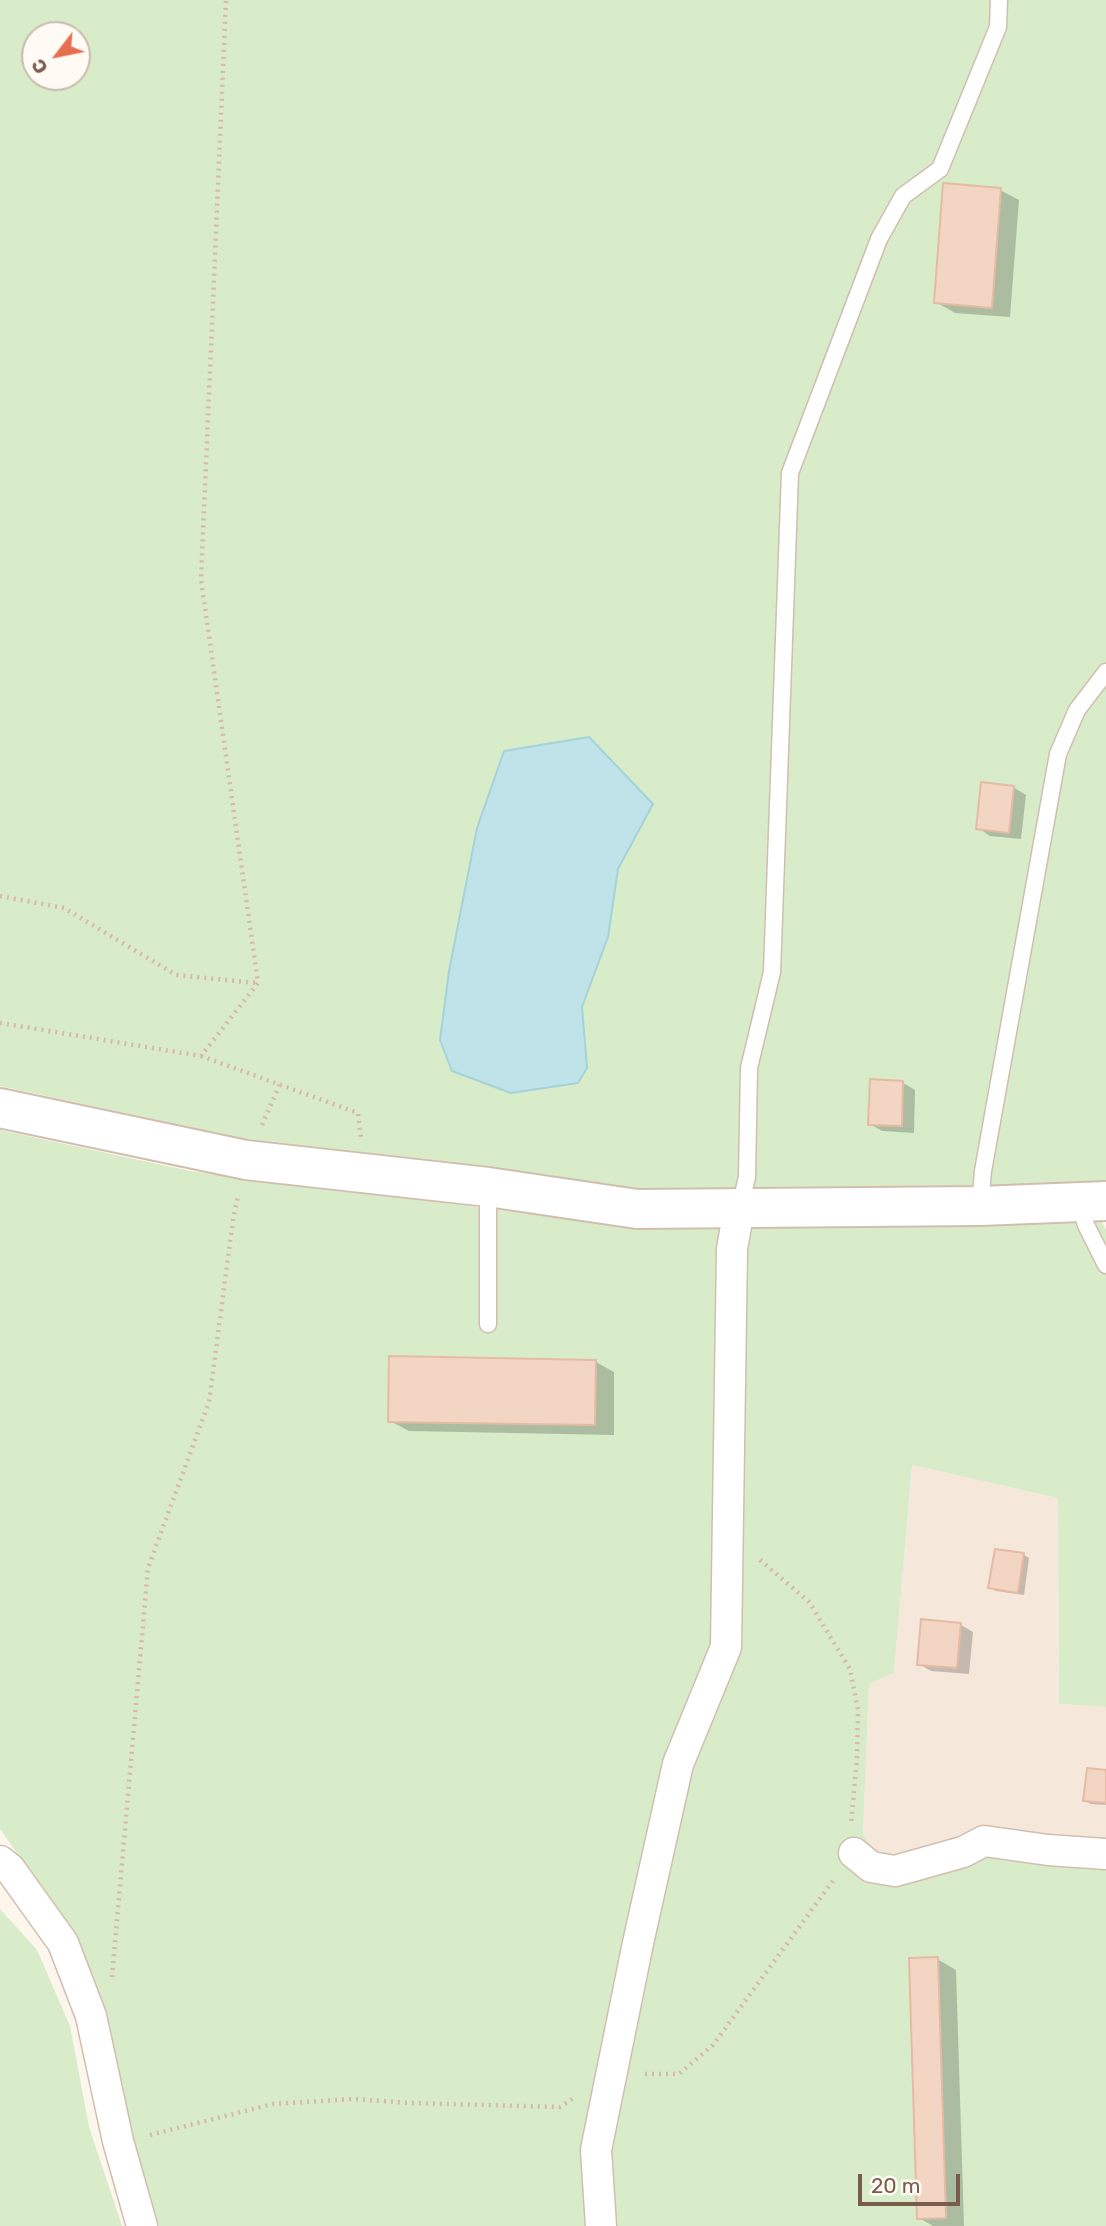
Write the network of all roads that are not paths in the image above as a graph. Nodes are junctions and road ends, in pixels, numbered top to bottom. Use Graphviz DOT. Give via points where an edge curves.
graph roads {
  1 [pos="999,0"];
  2 [pos="1106,672"];
  3 [pos="0,1108"];
  4 [pos="488,1187"];
  5 [pos="1093,1201"];
  6 [pos="980,1206"];
  7 [pos="739,1209"];
  8 [pos="1106,1265"];
  9 [pos="488,1324"];
  10 [pos="854,1853"];
  11 [pos="1106,1854"];
  12 [pos="0,1861"];
  13 [pos="142,2226"];
  14 [pos="601,2226"];
  1 -- 7 [label="lane" via="998,27 940,169 903,196 880,239 790,473 772,972 749,1068 747,1177"];
  2 -- 6 [label="lane" via="1077,710 1058,754"];
  3 -- 4 [label="street" via="246,1160"];
  4 -- 7 [label="street" via="637,1209"];
  4 -- 9 [label="lane"];
  5 -- 6 [label="street"];
  5 -- 8 [label="lane" via="1086,1225"];
  6 -- 7 [label="street"];
  7 -- 14 [label="street" via="732,1249 726,1647 678,1764 611,2070 596,2150"];
  10 -- 11 [label="street" via="871,1867 895,1871 963,1852 984,1841"];
  12 -- 13 [label="street" via="63,1943 91,2016"];
}
